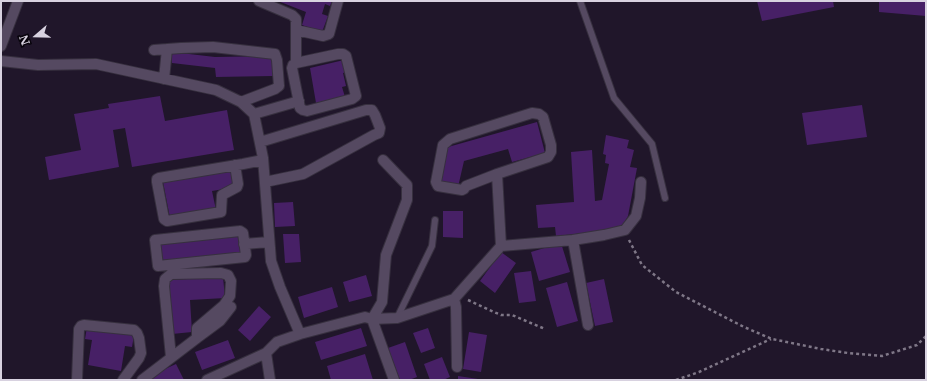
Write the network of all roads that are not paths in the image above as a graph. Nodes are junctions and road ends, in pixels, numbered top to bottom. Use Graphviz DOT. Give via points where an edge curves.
graph roads {
  1 [pos="18,1"];
  2 [pos="259,1"];
  3 [pos="338,1"];
  4 [pos="580,1"];
  5 [pos="296,30"];
  6 [pos="1,46"];
  7 [pos="167,49"];
  8 [pos="154,50"];
  9 [pos="1,61"];
  10 [pos="296,63"];
  11 [pos="164,79"];
  12 [pos="299,101"];
  13 [pos="241,102"];
  14 [pos="254,114"];
  15 [pos="260,142"];
  16 [pos="263,160"];
  17 [pos="383,160"];
  18 [pos="235,165"];
  19 [pos="497,174"];
  20 [pos="265,182"];
  21 [pos="641,182"];
  22 [pos="665,198"];
  23 [pos="435,220"];
  24 [pos="573,240"];
  25 [pos="269,242"];
  26 [pos="244,244"];
  27 [pos="501,246"];
  28 [pos="456,297"];
  29 [pos="232,307"];
  30 [pos="397,318"];
  31 [pos="372,319"];
  32 [pos="588,325"];
  33 [pos="300,334"];
  34 [pos="197,338"];
  35 [pos="266,353"];
  36 [pos="171,357"];
  37 [pos="457,367"];
  38 [pos="77,380"];
  39 [pos="123,380"];
  40 [pos="142,380"];
  41 [pos="207,380"];
  42 [pos="270,380"];
  43 [pos="394,380"];
  1 -- 6 [label="street"];
  2 -- 5 [label="street" via="292,15 296,19"];
  3 -- 5 [label="street" via="329,34 318,36"];
  4 -- 22 [label="lane" via="614,98 652,144"];
  5 -- 10 [label="street"];
  7 -- 8 [label="street"];
  7 -- 11 [label="street"];
  7 -- 13 [label="street" via="213,47 275,54 279,86"];
  9 -- 11 [label="street" via="96,64"];
  10 -- 12 [label="street" via="292,68"];
  10 -- 12 [label="street" via="343,54 346,56 356,96 307,111 300,108"];
  11 -- 13 [label="street" via="216,90"];
  12 -- 14 [label="street"];
  13 -- 14 [label="street"];
  14 -- 15 [label="street"];
  15 -- 16 [label="street"];
  15 -- 20 [label="street" via="366,110 372,110 380,128 374,135 303,174"];
  16 -- 18 [label="street"];
  16 -- 20 [label="street"];
  17 -- 31 [label="street" via="407,185 407,200 386,255 382,302"];
  18 -- 18 [label="street" via="157,179 164,220 220,212 222,195 237,188"];
  19 -- 19 [label="street" via="548,157 551,145 543,117 532,113 450,139 443,145 436,182 438,186 462,190"];
  19 -- 27 [label="street"];
  20 -- 25 [label="street"];
  21 -- 24 [label="street" via="636,216 625,230"];
  23 -- 30 [label="lane" via="432,246"];
  24 -- 27 [label="street"];
  24 -- 32 [label="street"];
  25 -- 26 [label="street"];
  25 -- 33 [label="street" via="271,261"];
  26 -- 26 [label="street" via="243,233 240,231 155,240 160,267 244,258"];
  27 -- 28 [label="street"];
  28 -- 30 [label="street"];
  28 -- 37 [label="street"];
  29 -- 34 [label="street" via="220,321"];
  30 -- 31 [label="street"];
  31 -- 33 [label="street" via="365,317"];
  31 -- 43 [label="street"];
  33 -- 35 [label="street" via="278,342"];
  34 -- 36 [label="street"];
  34 -- 36 [label="street" via="198,328 224,305 230,296 231,281 228,275 171,274 165,279"];
  35 -- 41 [label="street"];
  35 -- 42 [label="street"];
  36 -- 40 [label="street"];
  38 -- 39 [label="street" via="79,329 84,325 134,330 137,333 140,358"];
}
